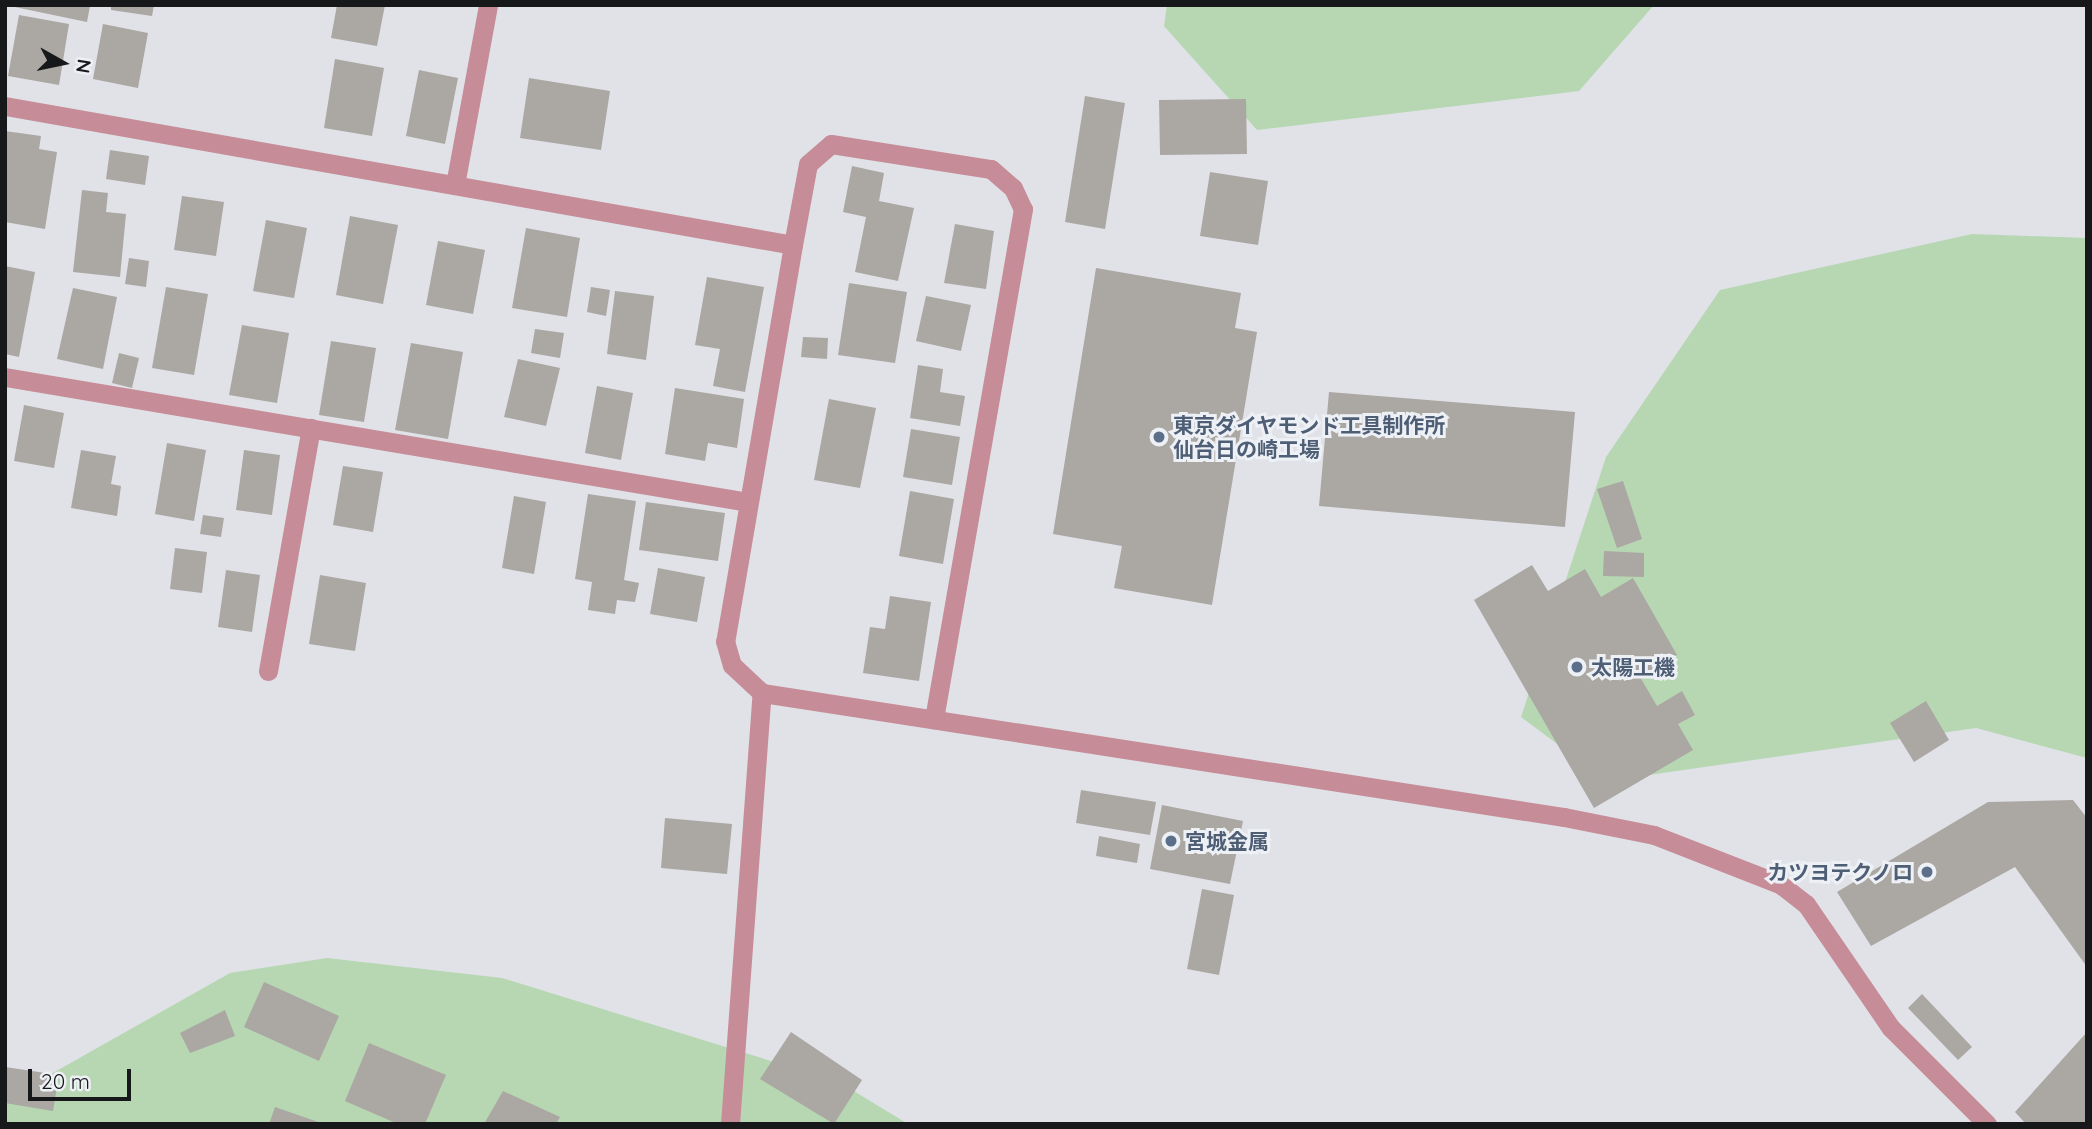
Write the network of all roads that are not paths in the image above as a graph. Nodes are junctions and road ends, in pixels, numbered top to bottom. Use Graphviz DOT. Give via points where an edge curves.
graph roads {
  1 [pos="488,5"];
  2 [pos="5,106"];
  3 [pos="455,185"];
  4 [pos="793,245"];
  5 [pos="5,377"];
  6 [pos="311,428"];
  7 [pos="748,502"];
  8 [pos="268,671"];
  9 [pos="762,693"];
  10 [pos="934,719"];
  11 [pos="730,1124"];
  12 [pos="1987,1124"];
  1 -- 3 [label="street"];
  2 -- 3 [label="street"];
  3 -- 4 [label="street"];
  4 -- 7 [label="street"];
  4 -- 10 [label="street" via="808,164 831,144 991,169 1013,188 1023,209"];
  5 -- 6 [label="street"];
  6 -- 7 [label="street"];
  6 -- 8 [label="street"];
  7 -- 9 [label="street" via="725,641 732,665"];
  9 -- 10 [label="street"];
  9 -- 11 [label="street"];
  10 -- 12 [label="street" via="1550,814 1654,835 1780,884 1806,904 1891,1028"];
}
